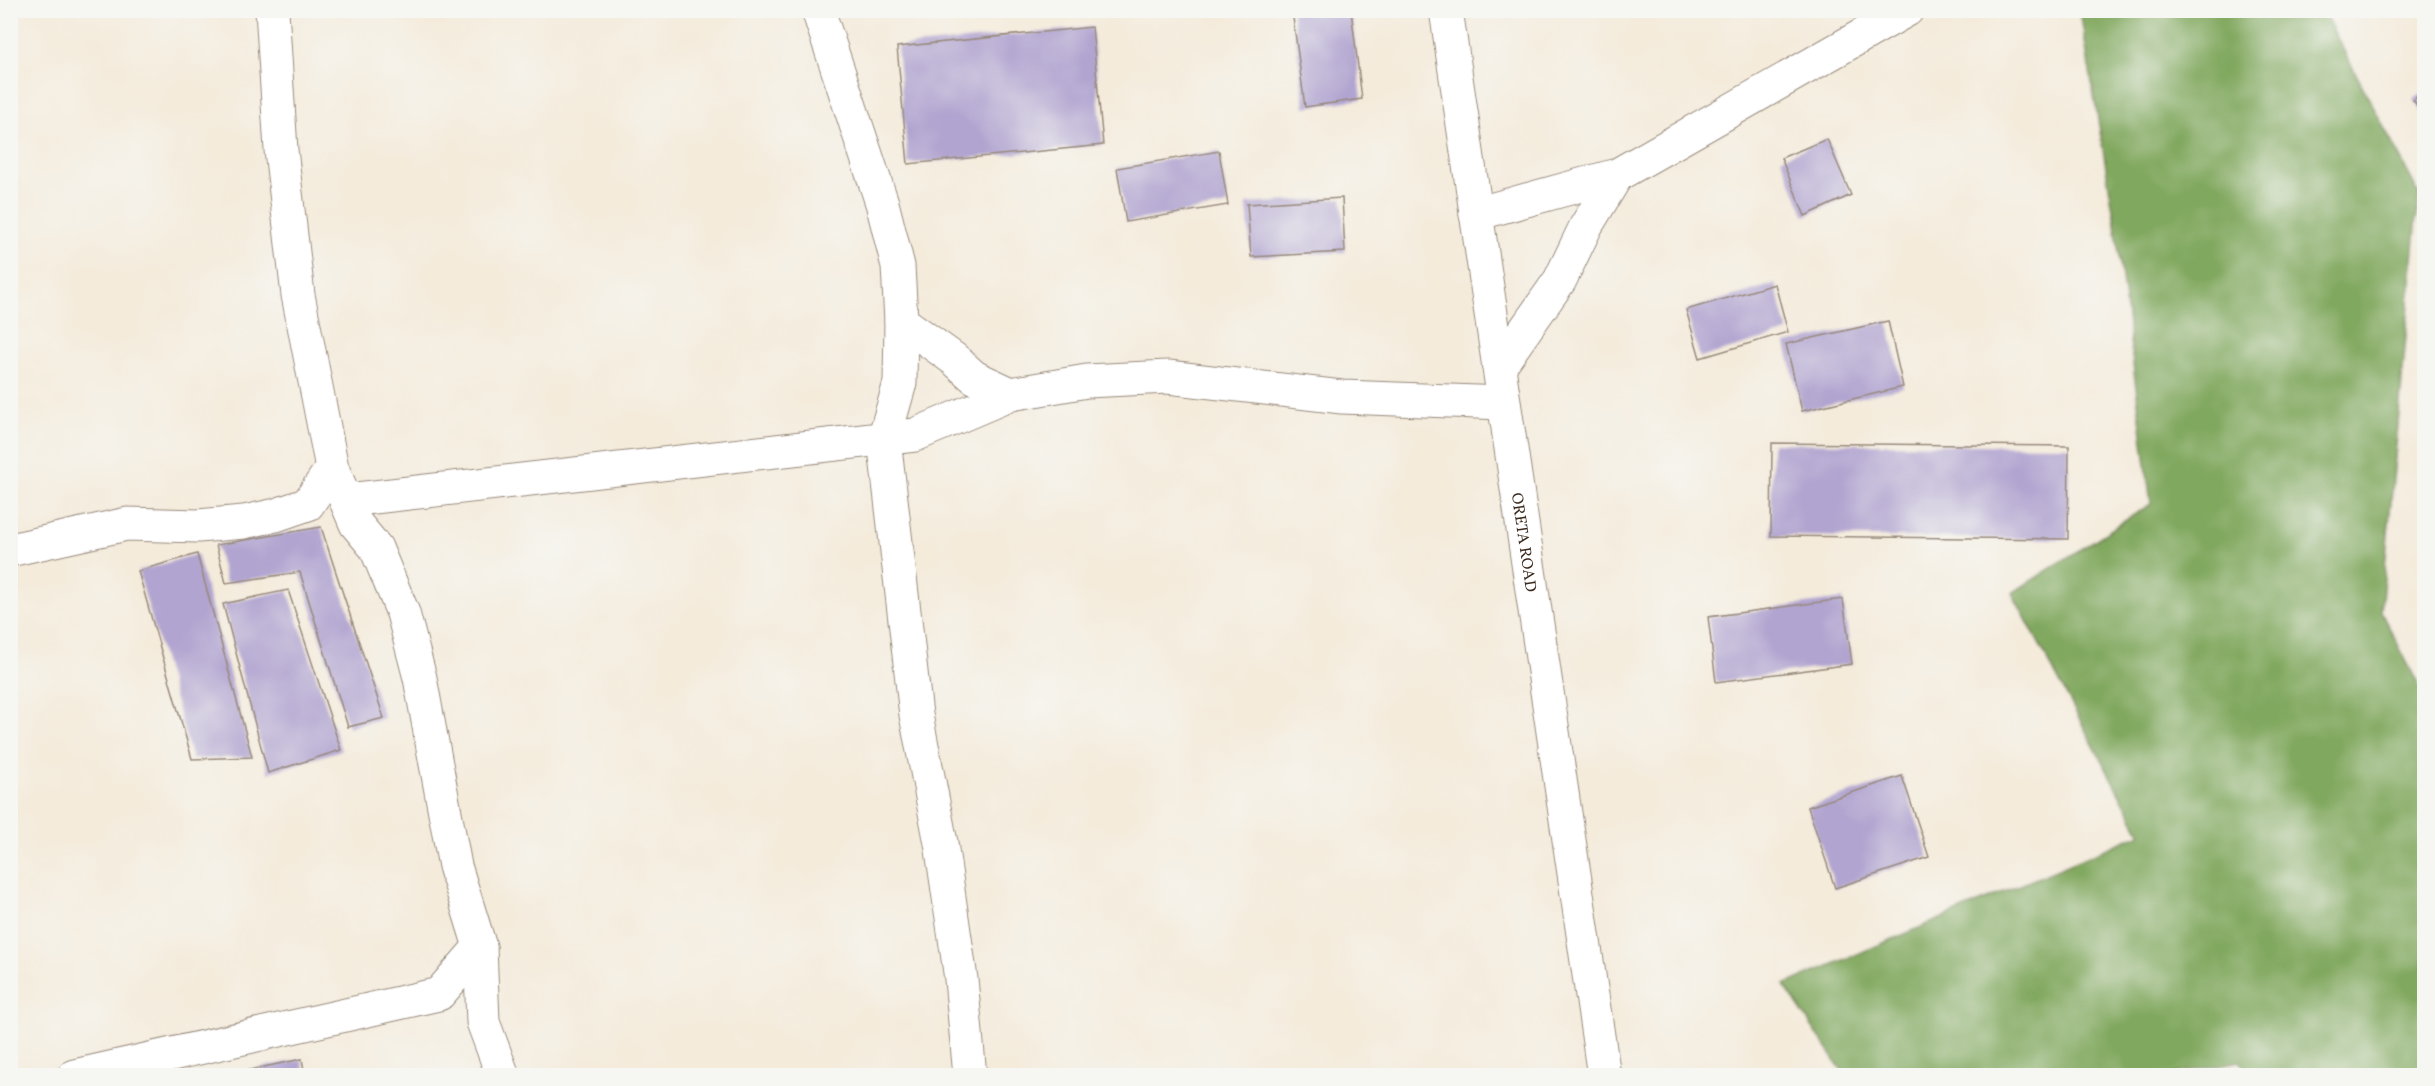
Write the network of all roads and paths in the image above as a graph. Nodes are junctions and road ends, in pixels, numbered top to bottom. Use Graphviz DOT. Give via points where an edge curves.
graph roads {
  1 [pos="272,10"];
  2 [pos="818,10"];
  3 [pos="1446,10"];
  4 [pos="1907,10"];
  5 [pos="1617,175"];
  6 [pos="1476,214"];
  7 [pos="901,321"];
  8 [pos="1499,367"];
  9 [pos="1011,394"];
  10 [pos="1504,404"];
  11 [pos="884,440"];
  12 [pos="332,468"];
  13 [pos="309,504"];
  14 [pos="352,512"];
  15 [pos="10,550"];
  16 [pos="480,947"];
  17 [pos="439,994"];
  18 [pos="483,1022"];
  19 [pos="74,1076"];
  20 [pos="502,1076"];
  21 [pos="970,1076"];
  22 [pos="1604,1076"];
  1 -- 12 [label="street" via="281,150 298,295"];
  2 -- 7 [label="street" via="882,203 898,266"];
  3 -- 6 [label="street, ORETA ROAD"];
  4 -- 5 [label="street"];
  5 -- 6 [label="street"];
  5 -- 8 [label="street" via="1560,280"];
  6 -- 8 [label="street, ORETA ROAD"];
  7 -- 9 [label="street" via="974,377"];
  7 -- 11 [label="street" via="900,383"];
  8 -- 10 [label="street, ORETA ROAD"];
  9 -- 10 [label="street" via="1087,381 1168,377 1342,397"];
  9 -- 11 [label="street" via="915,435"];
  10 -- 22 [label="street, ORETA ROAD"];
  11 -- 14 [label="street"];
  11 -- 21 [label="street" via="916,715 952,922"];
  12 -- 13 [label="street"];
  12 -- 14 [label="street"];
  13 -- 14 [label="street"];
  13 -- 15 [label="street" via="244,522 127,524"];
  14 -- 16 [label="street" via="376,548 404,613 455,866"];
  16 -- 17 [label="street"];
  16 -- 18 [label="street"];
  17 -- 18 [label="street"];
  17 -- 19 [label="street"];
  18 -- 20 [label="street"];
}
